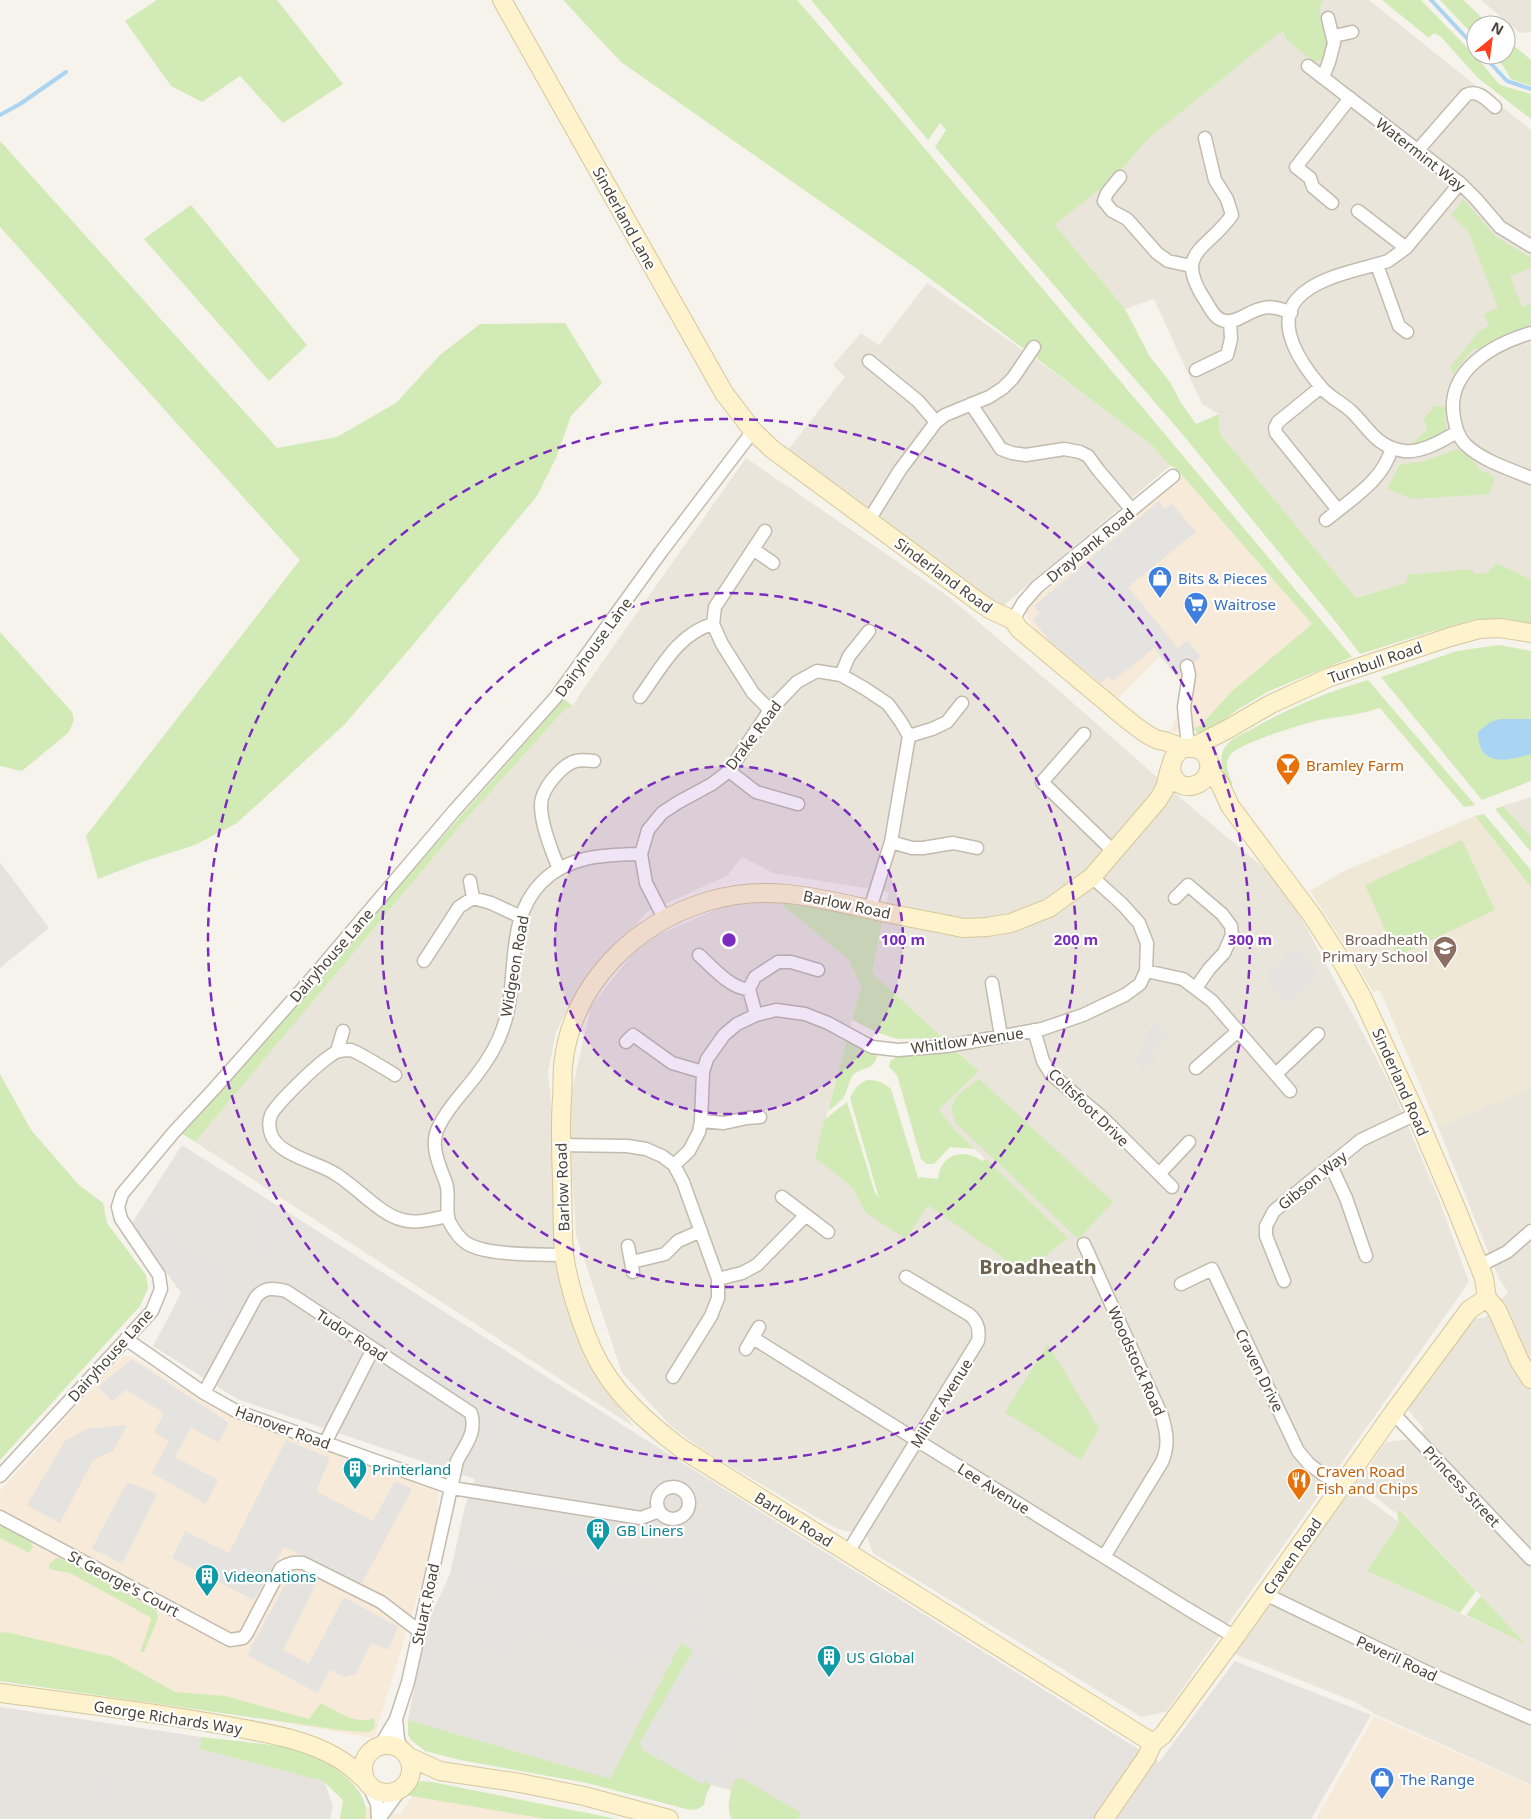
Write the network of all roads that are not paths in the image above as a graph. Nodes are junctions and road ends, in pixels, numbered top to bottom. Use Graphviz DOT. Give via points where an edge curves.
graph roads {
  1 [pos="502,0"];
  2 [pos="1328,18"];
  3 [pos="1352,32"];
  4 [pos="1334,36"];
  5 [pos="1308,66"];
  6 [pos="1323,77"];
  7 [pos="1350,98"];
  8 [pos="1495,107"];
  9 [pos="1205,138"];
  10 [pos="1418,150"];
  11 [pos="1120,177"];
  12 [pos="1460,183"];
  13 [pos="1332,202"];
  14 [pos="1358,211"];
  15 [pos="1530,245"];
  16 [pos="1406,248"];
  17 [pos="1377,265"];
  18 [pos="1191,266"];
  19 [pos="1291,313"];
  20 [pos="1230,321"];
  21 [pos="1408,332"];
  22 [pos="1531,333"];
  23 [pos="1034,347"];
  24 [pos="870,361"];
  25 [pos="1196,370"];
  26 [pos="1321,387"];
  27 [pos="971,404"];
  28 [pos="936,422"];
  29 [pos="753,431"];
  30 [pos="1457,432"];
  31 [pos="1392,448"];
  32 [pos="1173,476"];
  33 [pos="1531,478"];
  34 [pos="1132,510"];
  35 [pos="1338,510"];
  36 [pos="870,520"];
  37 [pos="1326,520"];
  38 [pos="765,531"];
  39 [pos="753,549"];
  40 [pos="773,563"];
  41 [pos="1013,620"];
  42 [pos="713,624"];
  43 [pos="869,631"];
  44 [pos="1531,633"];
  45 [pos="1186,666"];
  46 [pos="841,675"];
  47 [pos="640,697"];
  48 [pos="962,703"];
  49 [pos="770,710"];
  50 [pos="1228,729"];
  51 [pos="1084,734"];
  52 [pos="909,736"];
  53 [pos="1156,740"];
  54 [pos="1189,747"];
  55 [pos="594,761"];
  56 [pos="1171,765"];
  57 [pos="1209,768"];
  58 [pos="729,771"];
  59 [pos="1190,786"];
  60 [pos="1158,800"];
  61 [pos="798,804"];
  62 [pos="1230,806"];
  63 [pos="891,842"];
  64 [pos="977,848"];
  65 [pos="1113,852"];
  66 [pos="641,854"];
  67 [pos="559,869"];
  68 [pos="1092,877"];
  69 [pos="470,881"];
  70 [pos="473,898"];
  71 [pos="1175,898"];
  72 [pos="870,910"];
  73 [pos="521,917"];
  74 [pos="664,918"];
  75 [pos="699,955"];
  76 [pos="424,961"];
  77 [pos="818,970"];
  78 [pos="1146,972"];
  79 [pos="992,984"];
  80 [pos="1196,988"];
  81 [pos="749,989"];
  82 [pos="756,1015"];
  83 [pos="1034,1030"];
  84 [pos="343,1031"];
  85 [pos="1238,1031"];
  86 [pos="1318,1034"];
  87 [pos="1001,1036"];
  88 [pos="626,1042"];
  89 [pos="337,1051"];
  90 [pos="1196,1068"];
  91 [pos="703,1072"];
  92 [pos="1276,1074"];
  93 [pos="395,1075"];
  94 [pos="1290,1091"];
  95 [pos="1416,1114"];
  96 [pos="760,1117"];
  97 [pos="701,1121"];
  98 [pos="1189,1142"];
  99 [pos="560,1145"];
  100 [pos="674,1165"];
  101 [pos="1331,1166"];
  102 [pos="1158,1174"];
  103 [pos="1172,1187"];
  104 [pos="782,1197"];
  105 [pos="448,1216"];
  106 [pos="804,1216"];
  107 [pos="701,1231"];
  108 [pos="1531,1231"];
  109 [pos="828,1232"];
  110 [pos="1084,1244"];
  111 [pos="628,1246"];
  112 [pos="564,1255"];
  113 [pos="1366,1256"];
  114 [pos="1479,1266"];
  115 [pos="906,1277"];
  116 [pos="718,1279"];
  117 [pos="1284,1281"];
  118 [pos="1181,1284"];
  119 [pos="1487,1298"];
  120 [pos="752,1338"];
  121 [pos="126,1339"];
  122 [pos="373,1349"];
  123 [pos="673,1377"];
  124 [pos="1531,1379"];
  125 [pos="204,1393"];
  126 [pos="1393,1413"];
  127 [pos="917,1441"];
  128 [pos="325,1443"];
  129 [pos="0,1476"];
  130 [pos="1340,1487"];
  131 [pos="452,1488"];
  132 [pos="658,1510"];
  133 [pos="0,1517"];
  134 [pos="848,1552"];
  135 [pos="1529,1553"];
  136 [pos="1104,1557"];
  137 [pos="1265,1594"];
  138 [pos="419,1631"];
  139 [pos="1235,1637"];
  140 [pos="0,1693"];
  141 [pos="1531,1718"];
  142 [pos="396,1719"];
  143 [pos="1153,1743"];
  144 [pos="376,1748"];
  145 [pos="404,1753"];
  146 [pos="333,1756"];
  147 [pos="440,1771"];
  148 [pos="367,1783"];
  149 [pos="403,1787"];
  150 [pos="378,1819"];
  151 [pos="670,1819"];
  152 [pos="1104,1819"];
  1 -- 29 [label="street, Sinderland Lane" via="724,393"];
  2 -- 4 [label="street"];
  3 -- 4 [label="street"];
  4 -- 6 [label="street"];
  5 -- 6 [label="street, Watermint Way"];
  6 -- 7 [label="street, Watermint Way"];
  7 -- 10 [label="street, Watermint Way"];
  7 -- 13 [label="street" via="1296,168"];
  8 -- 10 [label="street" via="1480,95 1466,95"];
  9 -- 18 [label="street" via="1215,180 1232,214 1225,226 1197,253"];
  10 -- 12 [label="street, Watermint Way"];
  11 -- 18 [label="street" via="1104,201 1112,211 1128,220 1157,253 1168,261"];
  12 -- 15 [label="street, Watermint Way" via="1500,227"];
  12 -- 16 [label="street"];
  14 -- 16 [label="street"];
  16 -- 17 [label="street"];
  17 -- 19 [label="street" via="1329,278 1314,286 1297,299"];
  17 -- 21 [label="street" via="1399,326"];
  18 -- 20 [label="street" via="1199,291 1216,316 1225,322"];
  19 -- 20 [label="street" via="1278,307 1263,307"];
  19 -- 26 [label="street" via="1290,337 1294,348"];
  20 -- 25 [label="street" via="1231,339 1226,356"];
  22 -- 30 [label="street" via="1493,348 1466,371 1453,401"];
  23 -- 27 [label="street" via="1003,388"];
  24 -- 28 [label="street" via="918,401"];
  26 -- 31 [label="street" via="1347,407 1379,442"];
  26 -- 35 [label="street" via="1275,428"];
  27 -- 28 [label="street"];
  27 -- 34 [label="street" via="1001,449 1026,455 1064,449 1080,452 1088,456"];
  28 -- 36 [label="street" via="900,470"];
  29 -- 36 [label="street, Sinderland Road" via="772,449"];
  29 -- 121 [label="street, Dairyhouse Lane" via="556,697 122,1194 118,1207 121,1219 154,1267 161,1283 160,1296 152,1311"];
  30 -- 31 [label="street" via="1415,452"];
  30 -- 33 [label="street" via="1473,451"];
  31 -- 35 [label="street" via="1384,468 1372,483"];
  32 -- 34 [label="street, Draybank Road"];
  34 -- 41 [label="street, Draybank Road" via="1037,587"];
  35 -- 37 [label="street"];
  36 -- 41 [label="street, Sinderland Road" via="978,602"];
  38 -- 39 [label="street"];
  39 -- 40 [label="street"];
  39 -- 42 [label="street" via="715,607"];
  41 -- 53 [label="street, Sinderland Road" via="1020,630"];
  42 -- 47 [label="street" via="700,627 680,642"];
  42 -- 49 [label="street" via="753,693"];
  43 -- 46 [label="street" via="850,656"];
  44 -- 50 [label="street, Turnbull Road" via="1500,628 1479,629 1450,637 1330,677 1271,704"];
  45 -- 54 [label="street" via="1189,675 1184,707"];
  46 -- 49 [label="street, Drake Road" via="817,671 796,682"];
  46 -- 52 [label="street, Drake Road" via="888,704"];
  48 -- 52 [label="street" via="947,722"];
  49 -- 58 [label="street, Drake Road"];
  50 -- 54 [label="street, Turnbull Road"];
  50 -- 57 [label="street, Turnbull Road" via="1215,745"];
  51 -- 65 [label="street" via="1042,782"];
  52 -- 63 [label="street"];
  53 -- 54 [label="street, Sinderland Road"];
  53 -- 56 [label="street, Sinderland Road"];
  54 -- 56 [label="street" via="1174,754"];
  54 -- 57 [label="street, Sinderland Road" via="1206,755"];
  55 -- 67 [label="street" via="578,759 563,768 550,781 541,800 545,832"];
  56 -- 59 [label="street, Sinderland Road" via="1177,781"];
  56 -- 60 [label="street, Barlow Road"];
  57 -- 59 [label="street" via="1201,782"];
  57 -- 62 [label="street, Sinderland Road"];
  58 -- 61 [label="street" via="756,792"];
  58 -- 66 [label="street, Drake Road" via="662,813 648,830"];
  59 -- 60 [label="street, Barlow Road" via="1174,790"];
  59 -- 62 [label="street, Sinderland Road" via="1213,794"];
  60 -- 65 [label="street, Barlow Road"];
  62 -- 95 [label="street, Sinderland Road" via="1311,914 1344,965 1375,1022"];
  63 -- 64 [label="street" via="912,848 953,843"];
  63 -- 72 [label="street"];
  65 -- 68 [label="street, Barlow Road"];
  66 -- 67 [label="street, Widgeon Road" via="582,859"];
  66 -- 74 [label="street, Drake Road" via="646,883"];
  67 -- 73 [label="street, Widgeon Road" via="542,882 526,903"];
  68 -- 72 [label="street, Barlow Road" via="1049,908 1011,923 987,927 962,928"];
  68 -- 78 [label="street" via="1138,923 1146,943"];
  69 -- 70 [label="street"];
  70 -- 73 [label="street"];
  70 -- 76 [label="street" via="459,907"];
  71 -- 80 [label="street" via="1188,885 1231,926 1232,935 1224,953"];
  72 -- 74 [label="street, Barlow Road" via="794,894 745,893 710,900"];
  73 -- 105 [label="street, Widgeon Road" via="515,940 511,995 503,1029 490,1055 447,1110 434,1144 447,1187"];
  74 -- 99 [label="street, Barlow Road" via="621,950 598,977 571,1027 563,1065"];
  75 -- 81 [label="street" via="721,976 742,989"];
  77 -- 81 [label="street" via="791,962 778,962 755,977"];
  78 -- 80 [label="street" via="1183,979"];
  78 -- 83 [label="street, Whitlow Avenue" via="1140,984 1125,995 1083,1015"];
  79 -- 87 [label="street"];
  80 -- 85 [label="street"];
  81 -- 82 [label="street"];
  82 -- 87 [label="street, Whitlow Avenue" via="776,1010 805,1014 828,1022 872,1047 898,1050 947,1046"];
  82 -- 91 [label="street, Whitlow Avenue" via="724,1035 707,1059"];
  83 -- 87 [label="street, Whitlow Avenue"];
  83 -- 102 [label="street, Coltsfoot Drive" via="1043,1061 1051,1074 1103,1118"];
  84 -- 89 [label="street"];
  85 -- 90 [label="street"];
  85 -- 92 [label="street"];
  86 -- 92 [label="street"];
  88 -- 91 [label="street" via="633,1035 672,1064"];
  89 -- 93 [label="street" via="352,1050"];
  89 -- 105 [label="street" via="279,1104 271,1115 271,1135 280,1147 333,1172 393,1217 403,1221 424,1221"];
  91 -- 97 [label="street, Whitlow Avenue"];
  92 -- 94 [label="street"];
  95 -- 101 [label="street, Gibson Way" via="1361,1140"];
  95 -- 114 [label="street, Sinderland Road"];
  96 -- 97 [label="street" via="724,1123"];
  97 -- 100 [label="street, Whitlow Avenue" via="695,1142"];
  98 -- 102 [label="street"];
  99 -- 100 [label="street" via="646,1149"];
  99 -- 112 [label="street, Barlow Road"];
  100 -- 107 [label="street" via="684,1182"];
  101 -- 113 [label="street"];
  101 -- 117 [label="street, Gibson Way" via="1274,1211 1266,1226 1266,1236"];
  102 -- 103 [label="street, Coltsfoot Drive"];
  104 -- 106 [label="street"];
  105 -- 112 [label="street, Widgeon Road" via="457,1235 477,1249"];
  106 -- 109 [label="street"];
  106 -- 116 [label="street" via="757,1265"];
  107 -- 111 [label="street" via="678,1241 665,1254 632,1267"];
  107 -- 116 [label="street"];
  108 -- 114 [label="street" via="1508,1252"];
  110 -- 136 [label="street, Woodstock Road" via="1162,1416 1168,1444 1162,1462"];
  112 -- 134 [label="street, Barlow Road" via="578,1312 593,1352 605,1373 638,1414 682,1449"];
  114 -- 119 [label="street, Sinderland Road"];
  115 -- 127 [label="street, Milner Avenue" via="970,1315 979,1329 976,1346"];
  116 -- 123 [label="street" via="718,1298 711,1316"];
  118 -- 130 [label="street, Craven Drive" via="1212,1269 1298,1451 1309,1464"];
  119 -- 124 [label="street, Sinderland Road" via="1497,1310"];
  119 -- 126 [label="street, Craven Road" via="1469,1310"];
  120 -- 127 [label="street, Lee Avenue"];
  121 -- 125 [label="street, Hanover Road"];
  121 -- 129 [label="street, Dairyhouse Lane"];
  122 -- 125 [label="street, Tudor Road" via="286,1291 273,1288 261,1291"];
  122 -- 128 [label="street"];
  122 -- 131 [label="street, Tudor Road" via="471,1413 473,1430 458,1461"];
  125 -- 128 [label="street, Hanover Road" via="236,1411"];
  126 -- 130 [label="street, Craven Road"];
  126 -- 135 [label="street, Princess Street"];
  127 -- 134 [label="street, Milner Avenue"];
  127 -- 136 [label="street, Lee Avenue"];
  128 -- 131 [label="street, Hanover Road"];
  130 -- 137 [label="street, Craven Road"];
  131 -- 132 [label="street, Hanover Road" via="641,1518"];
  131 -- 138 [label="street, Stuart Road"];
  133 -- 138 [label="street, St George's Court" via="230,1640 243,1638 281,1568 295,1562 381,1602"];
  134 -- 143 [label="street, Barlow Road"];
  136 -- 139 [label="street, Lee Avenue"];
  137 -- 139 [label="street, Craven Road"];
  137 -- 141 [label="street, Peveril Road"];
  138 -- 142 [label="street, Stuart Road"];
  139 -- 143 [label="street, Craven Road" via="1163,1735"];
  140 -- 146 [label="street, George Richards Way" via="207,1722 279,1736"];
  142 -- 144 [label="street, Stuart Road"];
  142 -- 145 [label="street, Stuart Road" via="398,1739"];
  143 -- 152 [label="street, Craven Road"];
  144 -- 145 [label="street" via="387,1745"];
  144 -- 146 [label="street, George Richards Way" via="354,1756"];
  144 -- 148 [label="street" via="363,1763 362,1771"];
  145 -- 147 [label="street"];
  145 -- 149 [label="street" via="411,1770"];
  146 -- 148 [label="street, George Richards Way"];
  147 -- 149 [label="street" via="415,1777"];
  147 -- 151 [label="street" via="584,1796"];
  148 -- 149 [label="street" via="384,1794 392,1794"];
  148 -- 150 [label="street" via="377,1804"];
  149 -- 150 [label="street"];
}
